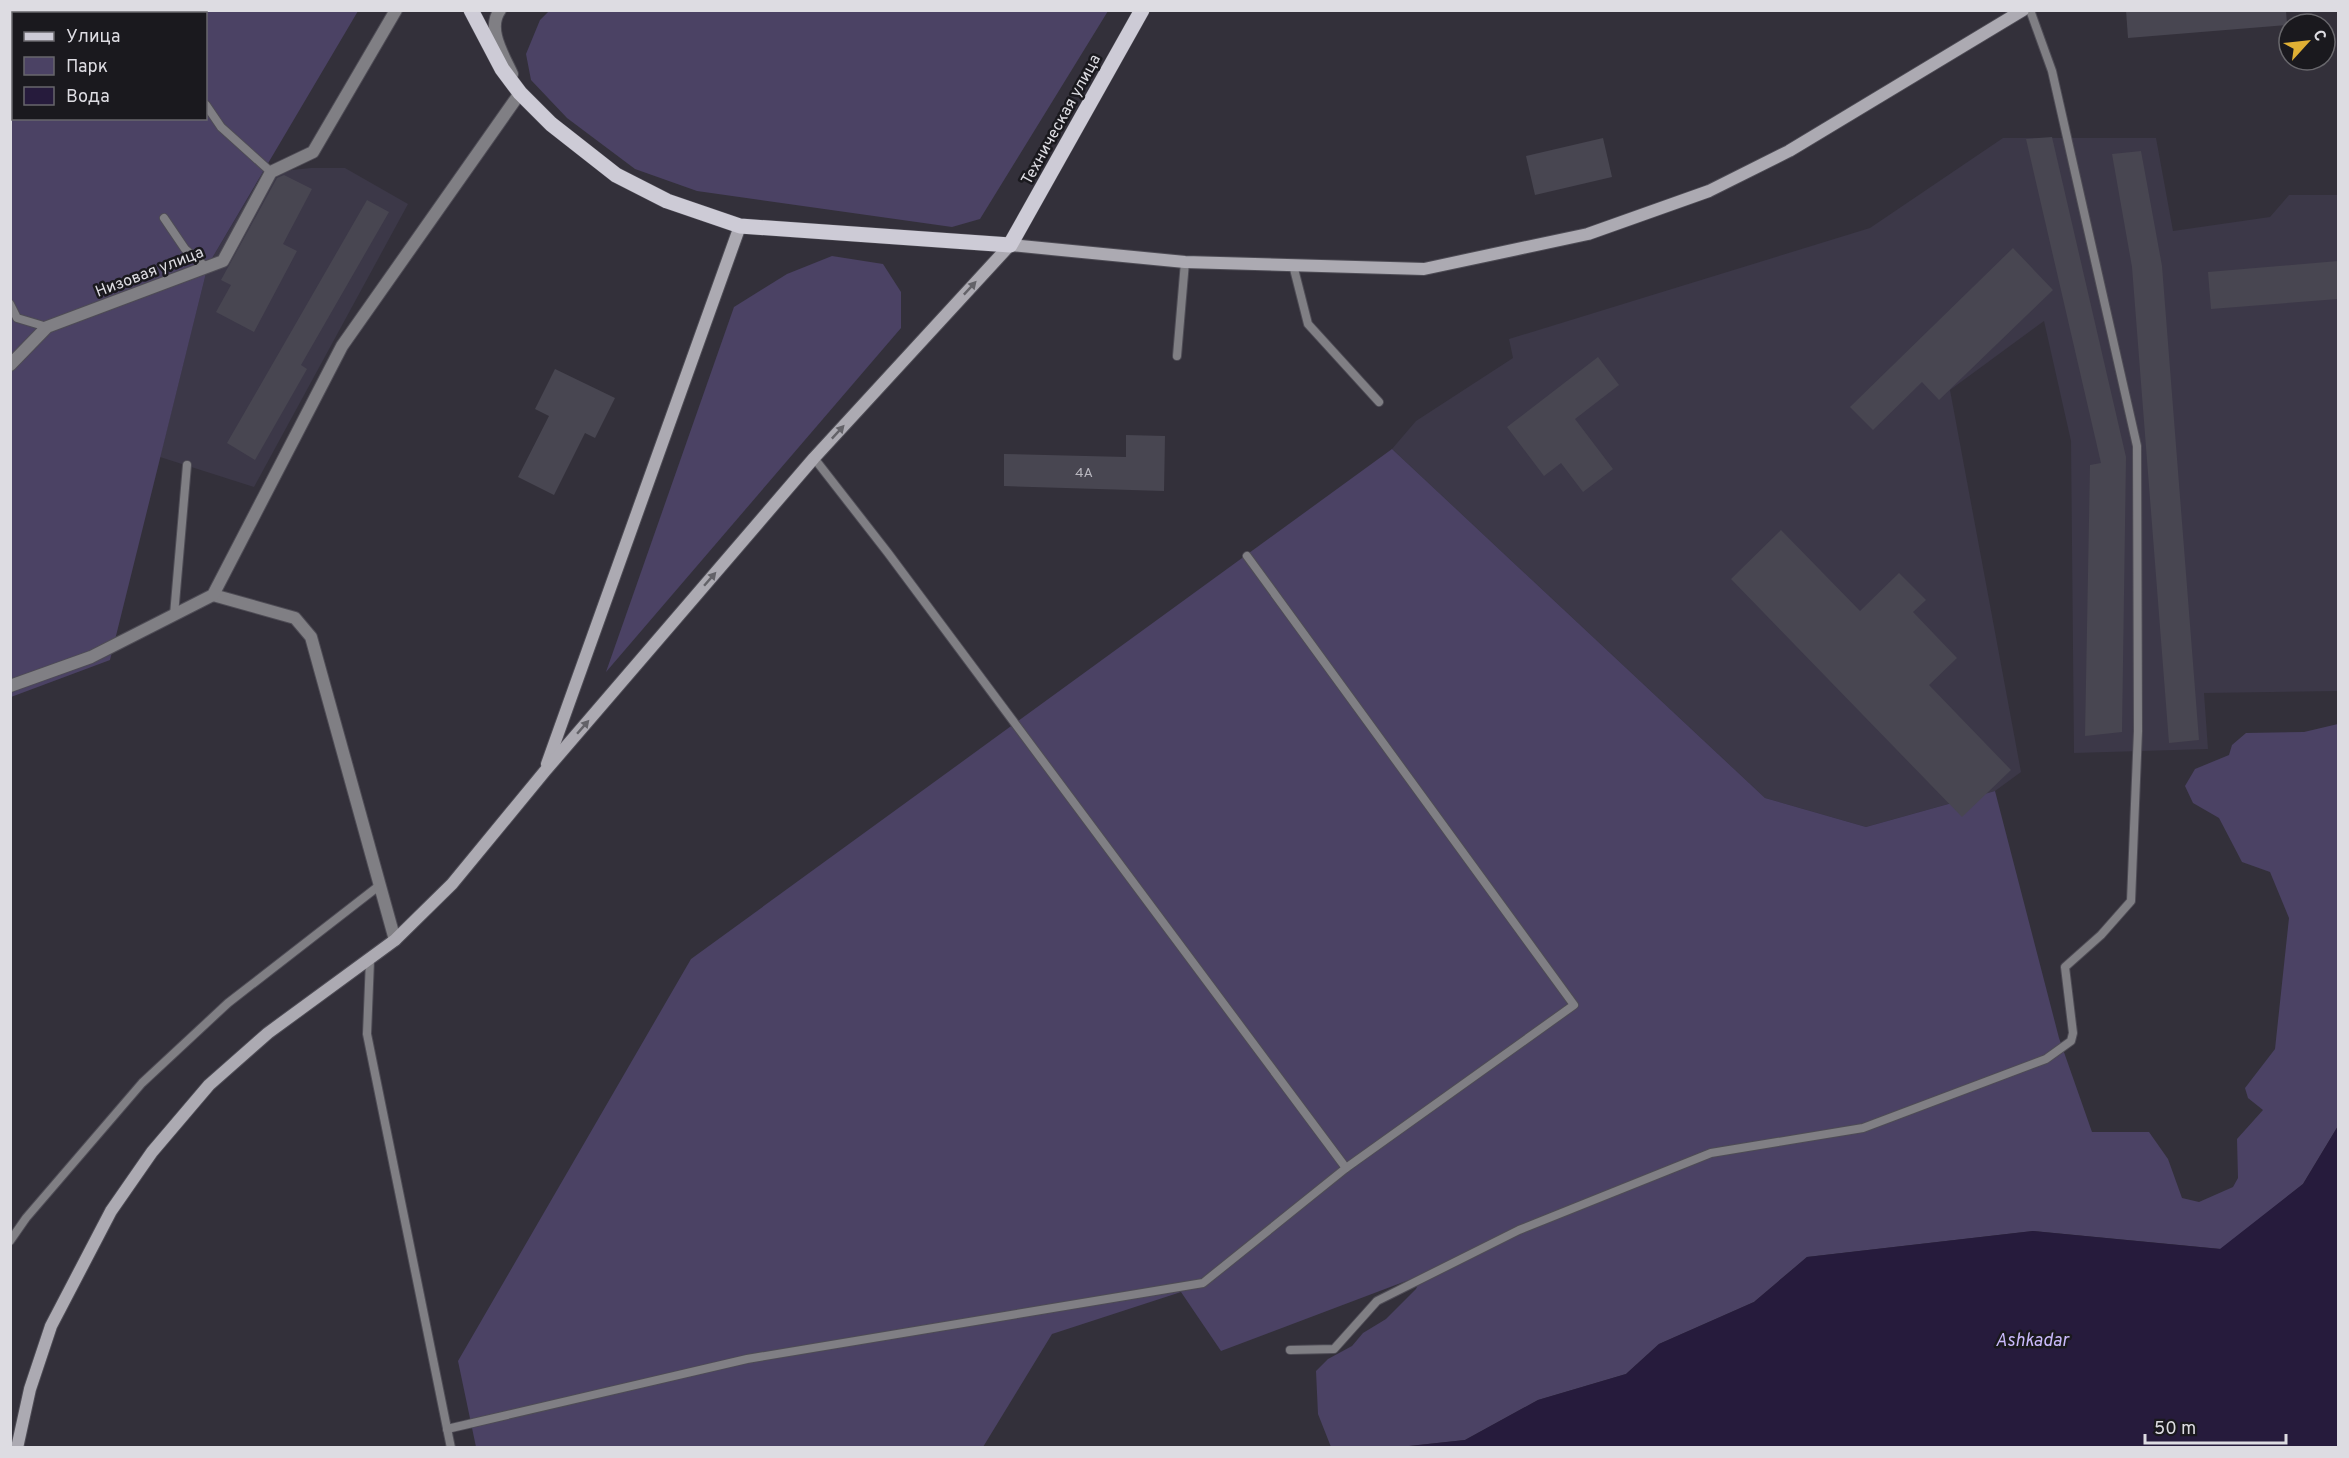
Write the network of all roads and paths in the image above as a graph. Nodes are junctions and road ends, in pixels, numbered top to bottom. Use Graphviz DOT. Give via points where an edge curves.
graph roads {
  1 [pos="396,10"];
  2 [pos="471,10"];
  3 [pos="500,10"];
  4 [pos="1142,10"];
  5 [pos="2023,10"];
  6 [pos="2030,10"];
  7 [pos="520,93"];
  8 [pos="207,106"];
  9 [pos="271,172"];
  10 [pos="164,218"];
  11 [pos="740,226"];
  12 [pos="1010,245"];
  13 [pos="1185,262"];
  14 [pos="1293,265"];
  15 [pos="206,267"];
  16 [pos="10,304"];
  17 [pos="47,327"];
  18 [pos="1177,356"];
  19 [pos="10,365"];
  20 [pos="1378,402"];
  21 [pos="814,458"];
  22 [pos="187,465"];
  23 [pos="1247,556"];
  24 [pos="213,596"];
  25 [pos="174,615"];
  26 [pos="10,686"];
  27 [pos="545,771"];
  28 [pos="380,885"];
  29 [pos="395,940"];
  30 [pos="370,960"];
  31 [pos="1346,1168"];
  32 [pos="10,1241"];
  33 [pos="1290,1350"];
  34 [pos="447,1429"];
  35 [pos="17,1448"];
  36 [pos="451,1448"];
  1 -- 9 [label="street" via="313,152"];
  2 -- 7 [label="main road" via="502,69"];
  3 -- 7 [label="street" via="496,16 496,35"];
  4 -- 12 [label="main road, Техническая улица"];
  5 -- 14 [label="main road" via="1789,151 1709,191 1588,234 1424,269"];
  6 -- 33 [label="lane" via="2052,71 2137,446 2138,731 2132,901 2102,935 2065,967 2071,1041 2046,1059 1863,1128 1711,1153 1519,1230 1377,1301 1334,1349"];
  7 -- 11 [label="main road" via="551,124 616,175 667,201"];
  7 -- 24 [label="street" via="342,346"];
  8 -- 9 [label="lane" via="221,127"];
  9 -- 15 [label="street, Низовая улица" via="223,261"];
  10 -- 15 [label="lane" via="185,249"];
  11 -- 12 [label="main road"];
  11 -- 27 [label="main road"];
  12 -- 13 [label="main road"];
  21 -- 12 [label="main road, one-way"];
  13 -- 14 [label="main road"];
  13 -- 18 [label="lane"];
  14 -- 20 [label="lane" via="1308,324"];
  15 -- 17 [label="street, Низовая улица"];
  16 -- 17 [label="lane" via="17,318"];
  17 -- 19 [label="street, Низовая улица"];
  27 -- 21 [label="main road, one-way"];
  21 -- 31 [label="lane"];
  22 -- 25 [label="lane"];
  23 -- 31 [label="lane" via="1574,1005"];
  24 -- 25 [label="street"];
  24 -- 28 [label="street" via="295,618 311,637"];
  25 -- 26 [label="street" via="91,657"];
  27 -- 29 [label="main road" via="452,884"];
  28 -- 29 [label="street"];
  28 -- 32 [label="lane" via="228,1003 142,1083"];
  29 -- 30 [label="main road"];
  30 -- 34 [label="lane" via="367,1034"];
  30 -- 35 [label="main road" via="268,1033 209,1085 152,1152 111,1211 51,1326 30,1389"];
  31 -- 34 [label="lane" via="1203,1284 747,1359"];
  34 -- 36 [label="lane"];
}
